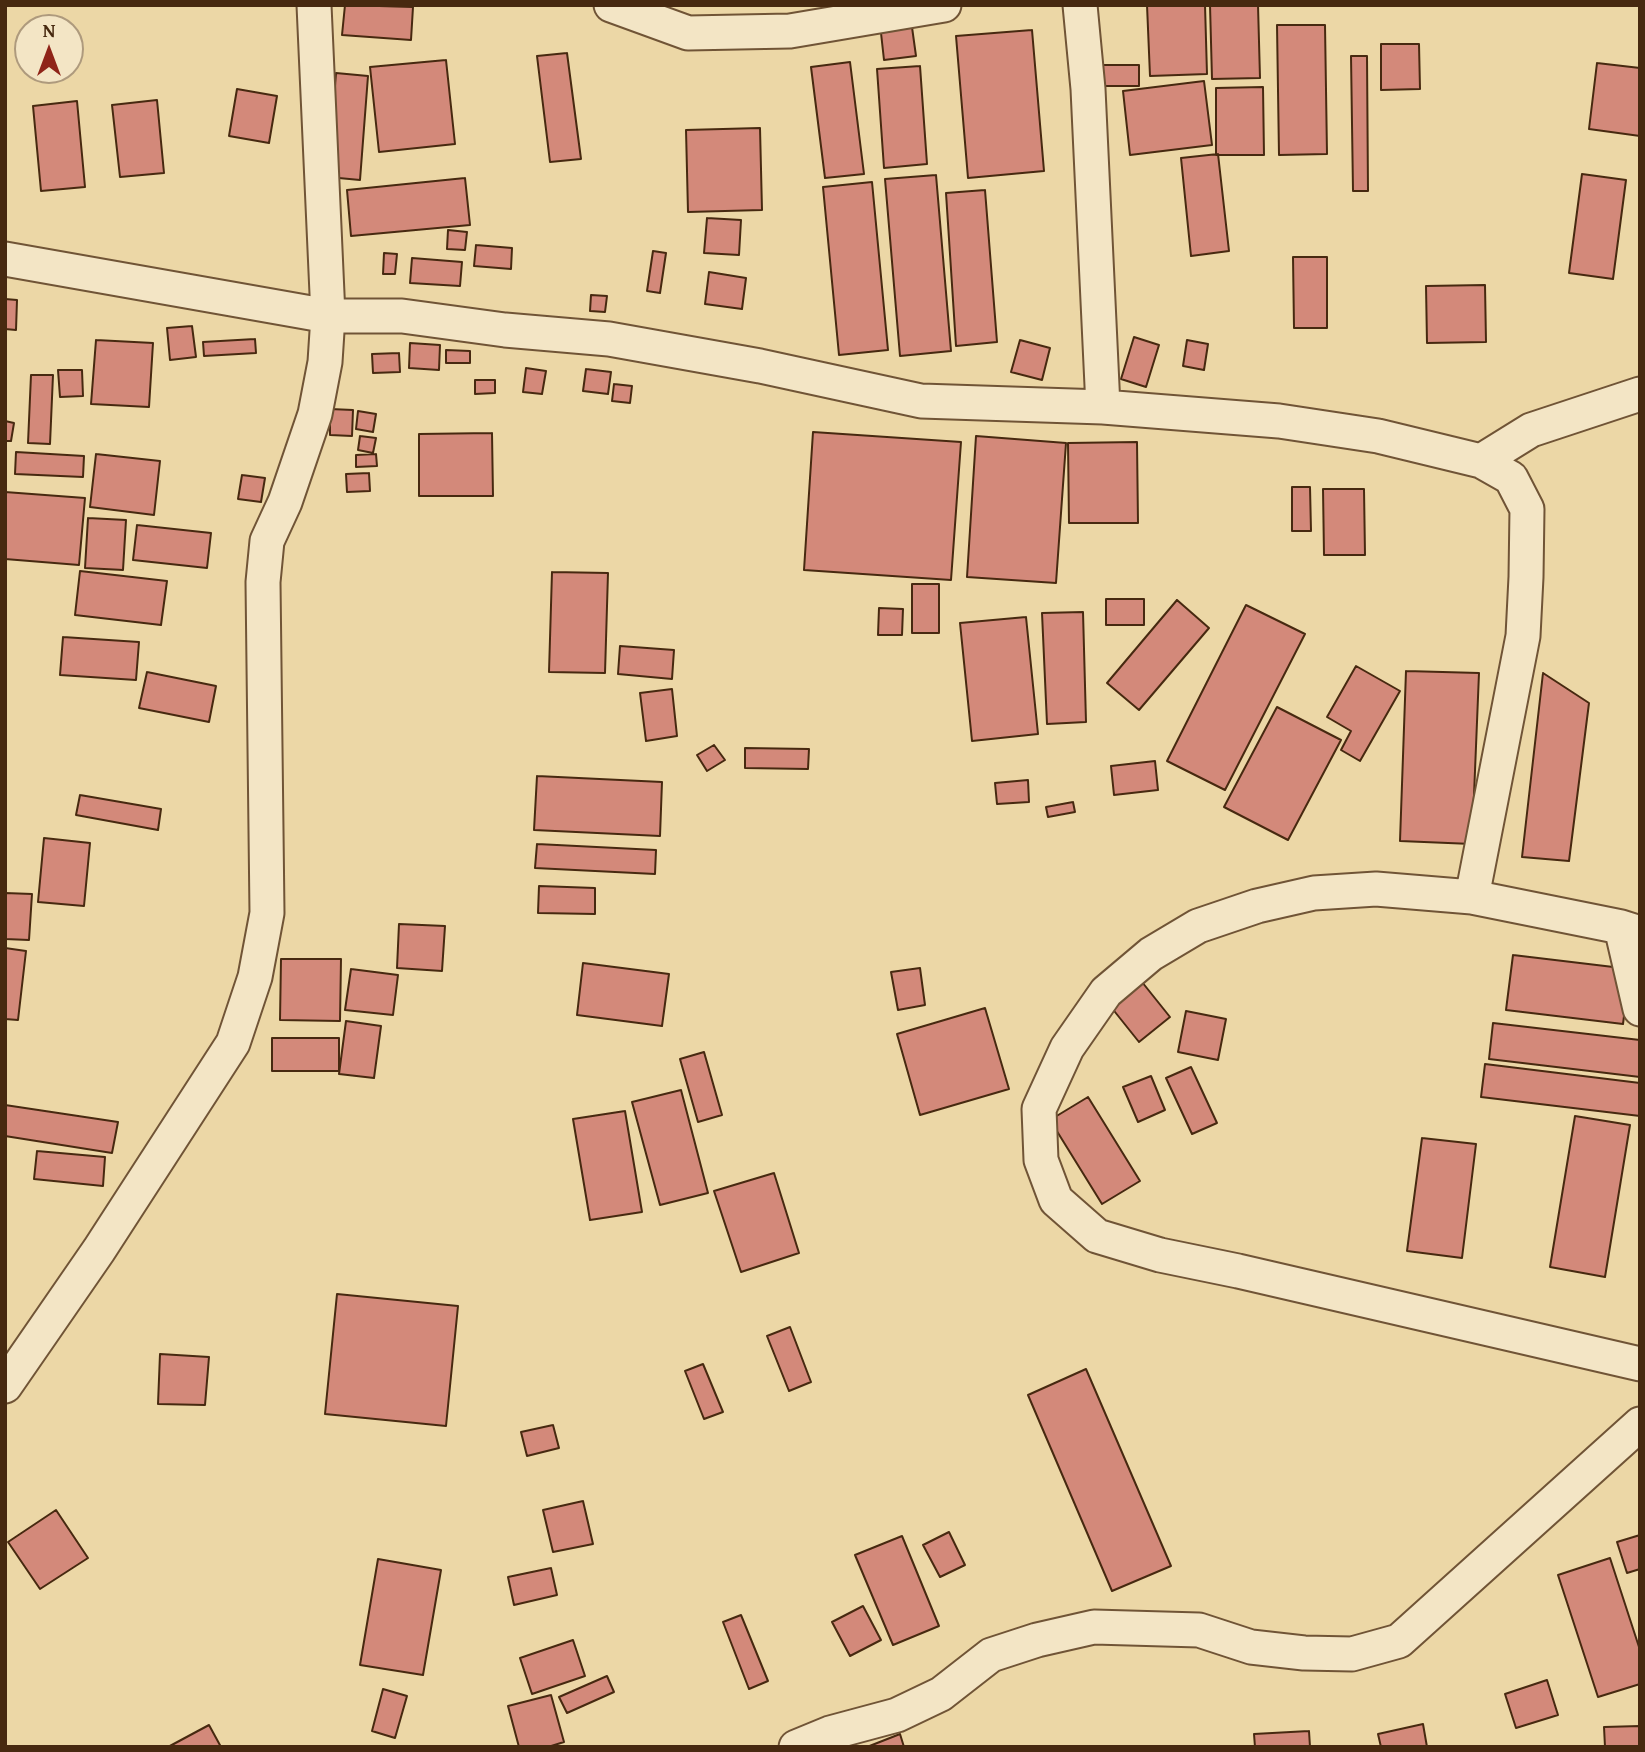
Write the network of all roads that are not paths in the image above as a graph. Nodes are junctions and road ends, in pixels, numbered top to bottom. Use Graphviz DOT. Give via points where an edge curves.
graph roads {
  1 [pos="314,5"];
  2 [pos="611,5"];
  3 [pos="944,5"];
  4 [pos="1080,5"];
  5 [pos="5,259"];
  6 [pos="328,316"];
  7 [pos="1640,394"];
  8 [pos="1103,407"];
  9 [pos="1481,461"];
  10 [pos="1472,897"];
  11 [pos="1631,930"];
  12 [pos="1640,1009"];
  13 [pos="1640,1364"];
  14 [pos="5,1386"];
  15 [pos="1640,1424"];
  16 [pos="796,1747"];
  1 -- 6 [label="street"];
  2 -- 3 [label="street" via="688,33 790,31"];
  4 -- 8 [label="street"];
  5 -- 6 [label="street"];
  6 -- 8 [label="street" via="402,316 609,338 921,401"];
  6 -- 14 [label="street" via="315,414 267,541 263,582 267,913 255,977 233,1043"];
  7 -- 9 [label="street" via="1531,430"];
  8 -- 9 [label="street" via="1279,421 1378,436"];
  9 -- 10 [label="street" via="1511,478 1527,509 1526,577 1523,636"];
  10 -- 11 [label="street"];
  10 -- 13 [label="street" via="1376,889 1314,893 1198,926 1151,954 1106,992 1067,1048 1039,1110 1041,1160 1056,1200 1097,1236 1160,1255"];
  11 -- 12 [label="street"];
  15 -- 16 [label="street" via="1399,1641 1352,1654 1304,1653 1251,1647 1199,1630 1094,1628 992,1655 941,1693 897,1714"];
}
